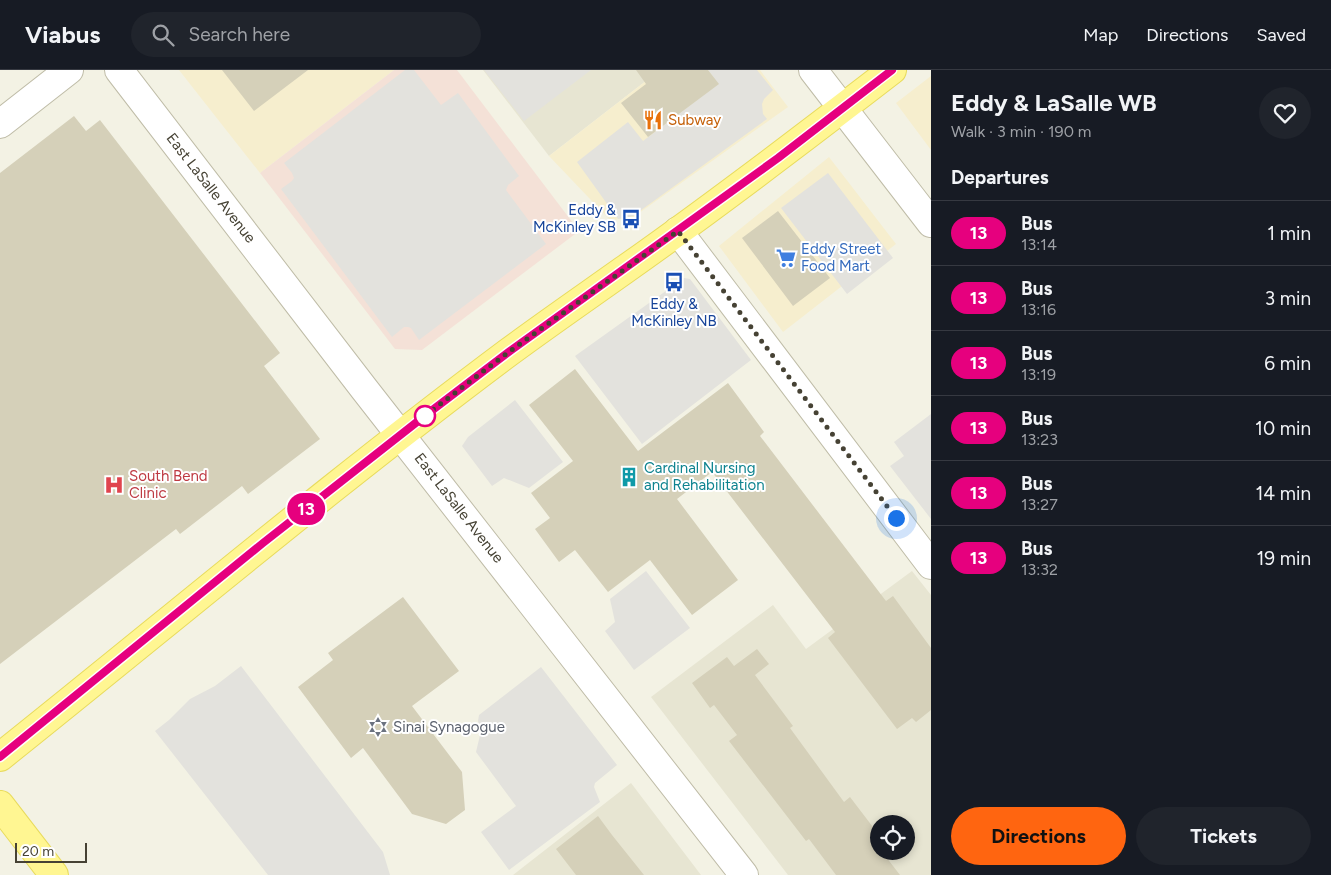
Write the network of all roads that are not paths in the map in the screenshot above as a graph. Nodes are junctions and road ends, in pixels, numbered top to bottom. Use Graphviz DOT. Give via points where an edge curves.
graph roads {
  1 [pos="69,70"];
  2 [pos="119,70"];
  3 [pos="813,70"];
  4 [pos="892,70"];
  5 [pos="842,108"];
  6 [pos="0,124"];
  7 [pos="931,224"];
  8 [pos="678,231"];
  9 [pos="401,434"];
  10 [pos="931,564"];
  11 [pos="0,757"];
  12 [pos="0,804"];
  13 [pos="54,875"];
  14 [pos="744,875"];
  1 -- 6 [label="street"];
  2 -- 9 [label="street, East LaSalle Avenue"];
  3 -- 5 [label="street"];
  4 -- 5 [label="main road"];
  5 -- 7 [label="street"];
  5 -- 8 [label="main road"];
  8 -- 9 [label="main road" via="510,351"];
  8 -- 10 [label="street"];
  9 -- 11 [label="main road"];
  9 -- 14 [label="street, East LaSalle Avenue"];
  12 -- 13 [label="main road"];
}
